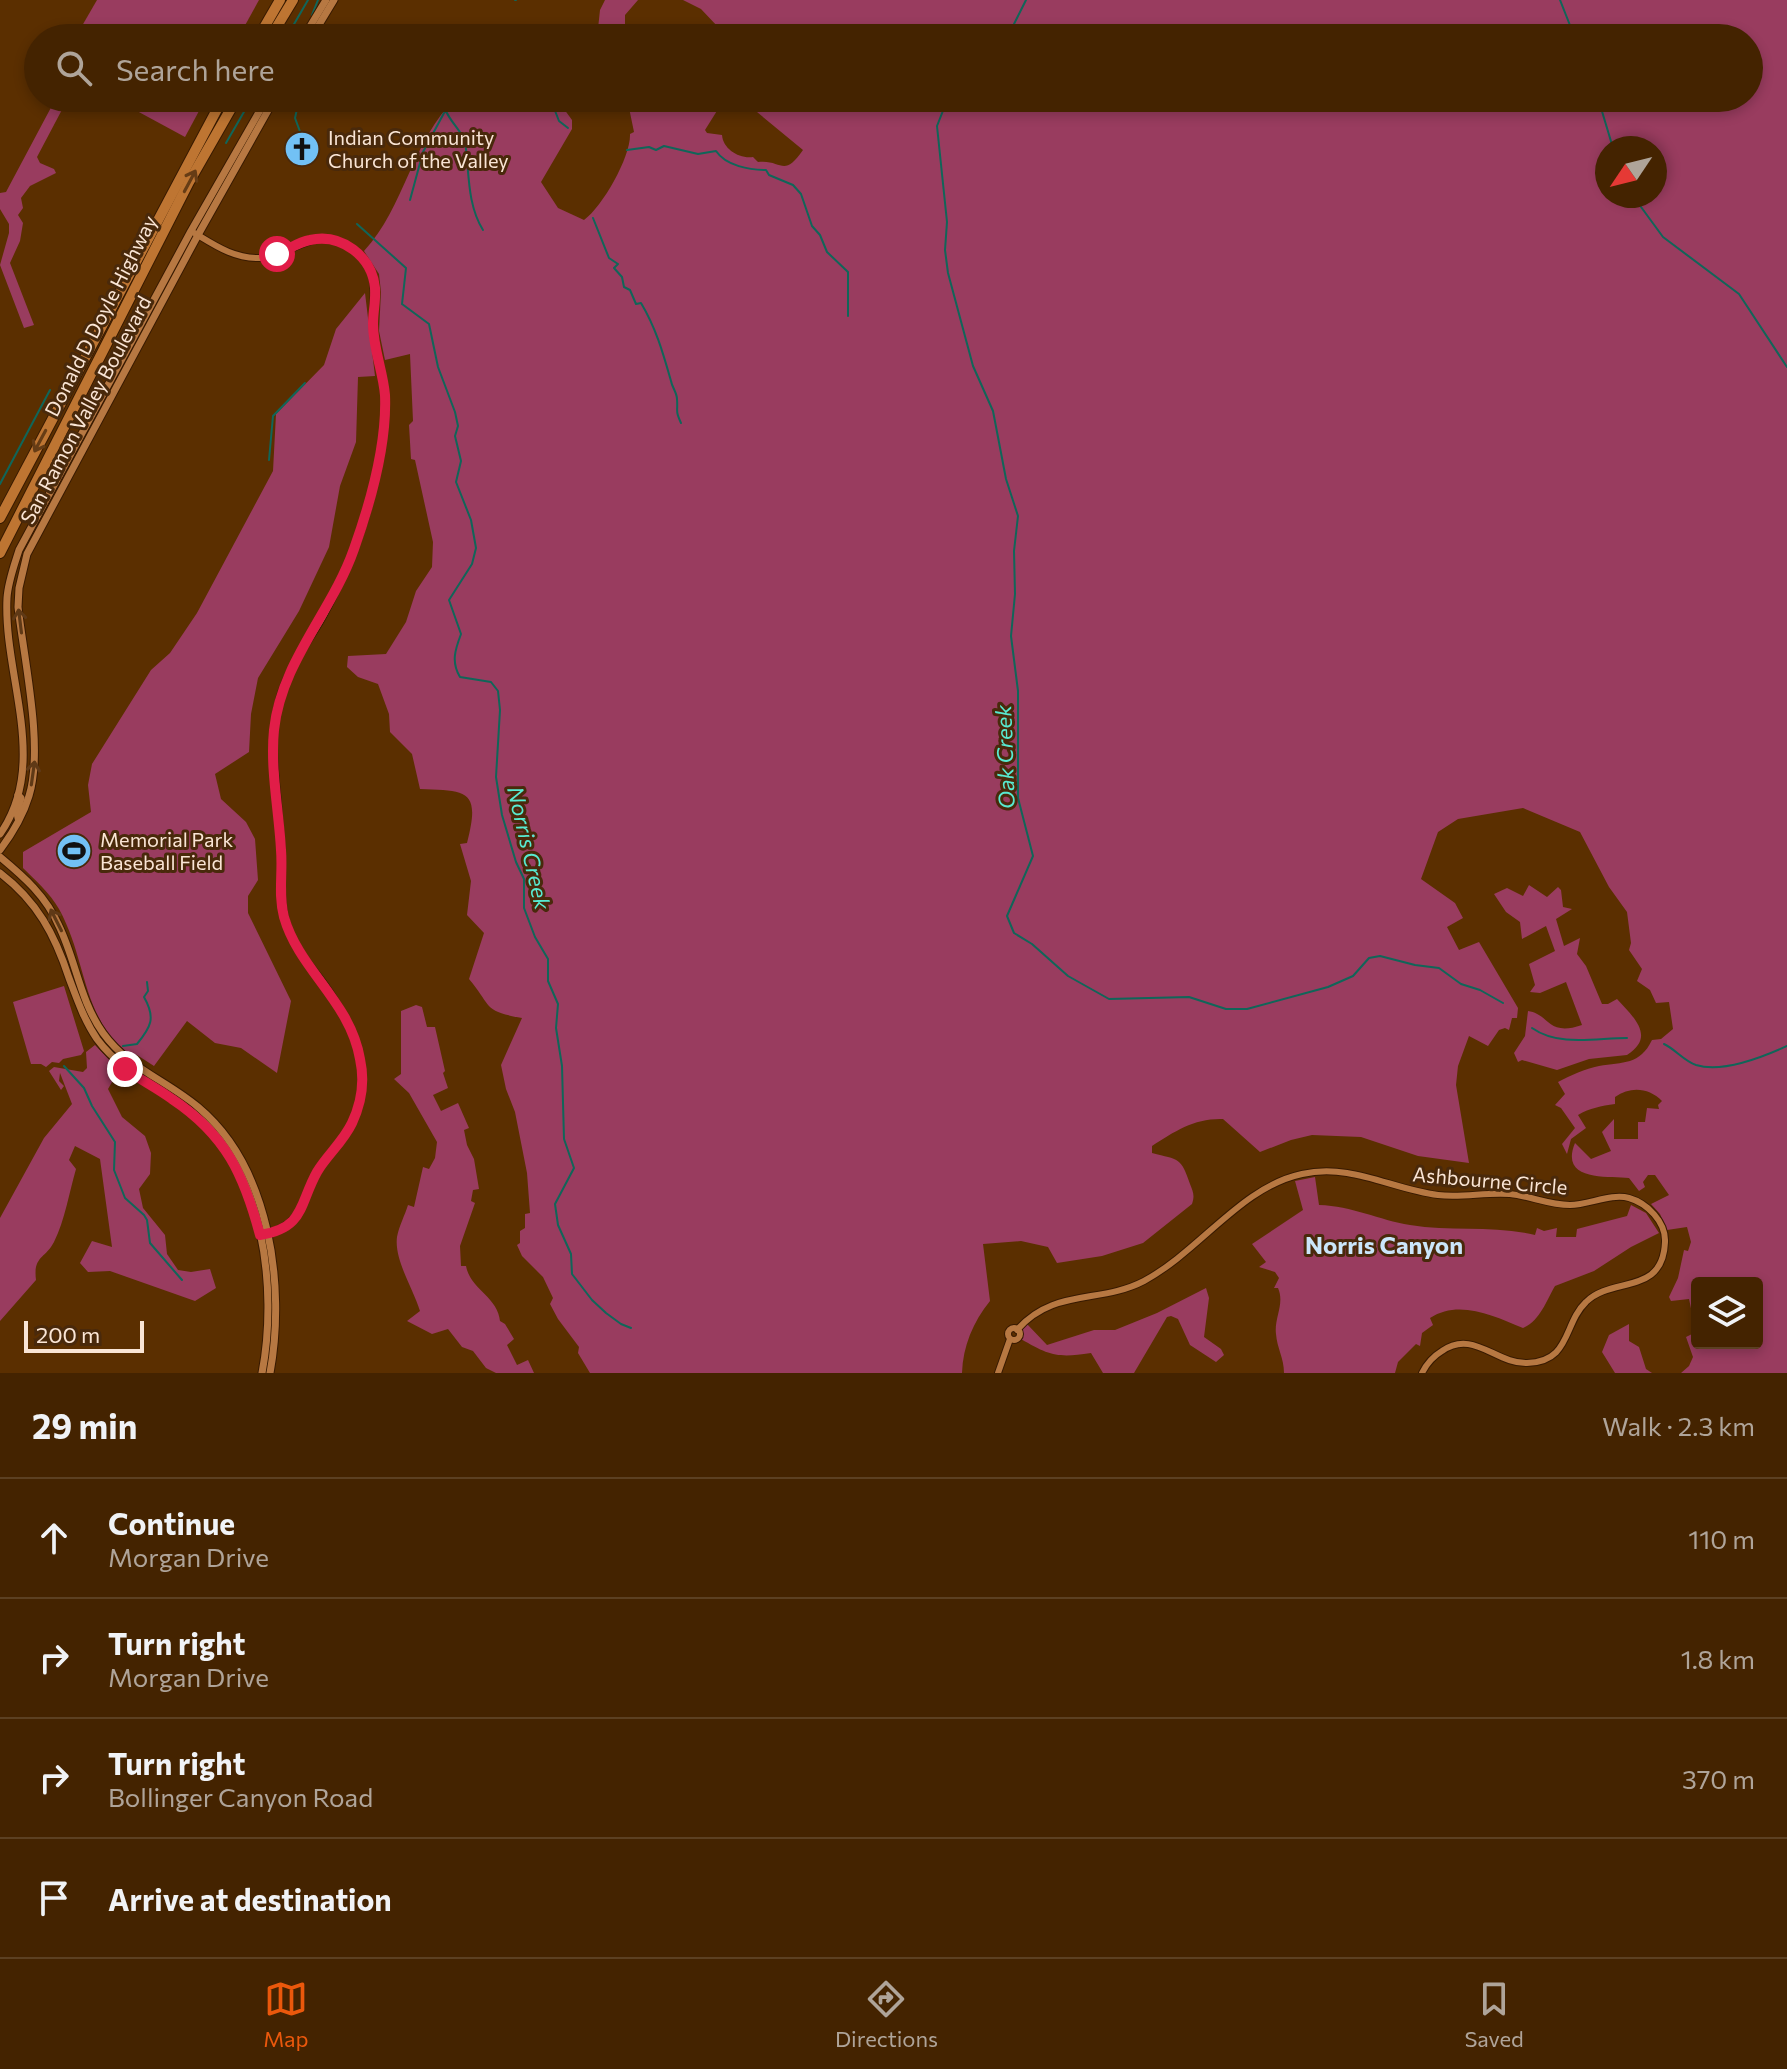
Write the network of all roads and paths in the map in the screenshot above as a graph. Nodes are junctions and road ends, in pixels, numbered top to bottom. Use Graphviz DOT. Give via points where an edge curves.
graph roads {
  1 [pos="280,0"];
  2 [pos="293,0"];
  3 [pos="326,0"];
  4 [pos="334,0"];
  5 [pos="266,24"];
  6 [pos="279,24"];
  7 [pos="311,24"];
  8 [pos="319,24"];
  9 [pos="216,112"];
  10 [pos="229,112"];
  11 [pos="259,112"];
  12 [pos="267,112"];
  13 [pos="194,233"];
  14 [pos="0,518"];
  15 [pos="0,553"];
  16 [pos="18,795"];
  17 [pos="19,820"];
  18 [pos="0,834"];
  19 [pos="0,850"];
  20 [pos="0,857"];
  21 [pos="0,873"];
  22 [pos="264,1235"];
  23 [pos="262,1373"];
  24 [pos="270,1373"];
  25 [pos="998,1373"];
  26 [pos="1422,1373"];
  1 -- 5 [label="highway"];
  2 -- 6 [label="highway"];
  3 -- 7 [label="main road"];
  4 -- 8 [label="main road"];
  9 -- 14 [label="highway, Donald D Doyle Highway, one-way"];
  15 -- 10 [label="highway, Donald D Doyle Highway, one-way"];
  11 -- 13 [label="main road, San Ramon Valley Boulevard"];
  12 -- 13 [label="main road, San Ramon Valley Boulevard"];
  13 -- 16 [label="main road, San Ramon Valley Boulevard" via="33,521 13,569 8,621 24,754"];
  17 -- 13 [label="main road, San Ramon Valley Boulevard, one-way" via="29,798 35,759 18,607 27,554"];
  13 -- 22 [label="street" via="232,254 249,257 277,254 313,239 342,242 356,251 374,282 374,336 385,393 381,446 354,550 286,678 274,734 284,917 350,1024 362,1070 362,1096 296,1217"];
  16 -- 17 [label="main road"];
  16 -- 18 [label="main road, San Ramon Valley Boulevard"];
  17 -- 19 [label="main road, San Ramon Valley Boulevard"];
  22 -- 20 [label="main road, one-way" via="259,1197 230,1139 198,1107 115,1049 88,1007 49,906"];
  21 -- 22 [label="main road" via="29,898 45,921 84,1018 108,1052 196,1116 231,1156"];
  22 -- 23 [label="main road" via="267,1310"];
  22 -- 24 [label="main road" via="275,1309"];
  25 -- 26 [label="street, Ashbourne Circle" via="1010,1339 1018,1338 1017,1330 1037,1311 1139,1283 1180,1258 1258,1192 1279,1180 1320,1170 1349,1171 1438,1195 1506,1194 1570,1205 1627,1198 1657,1219 1665,1241 1654,1272 1641,1282 1603,1290 1587,1301 1550,1357 1520,1363 1478,1345 1458,1344 1432,1357"];
}
